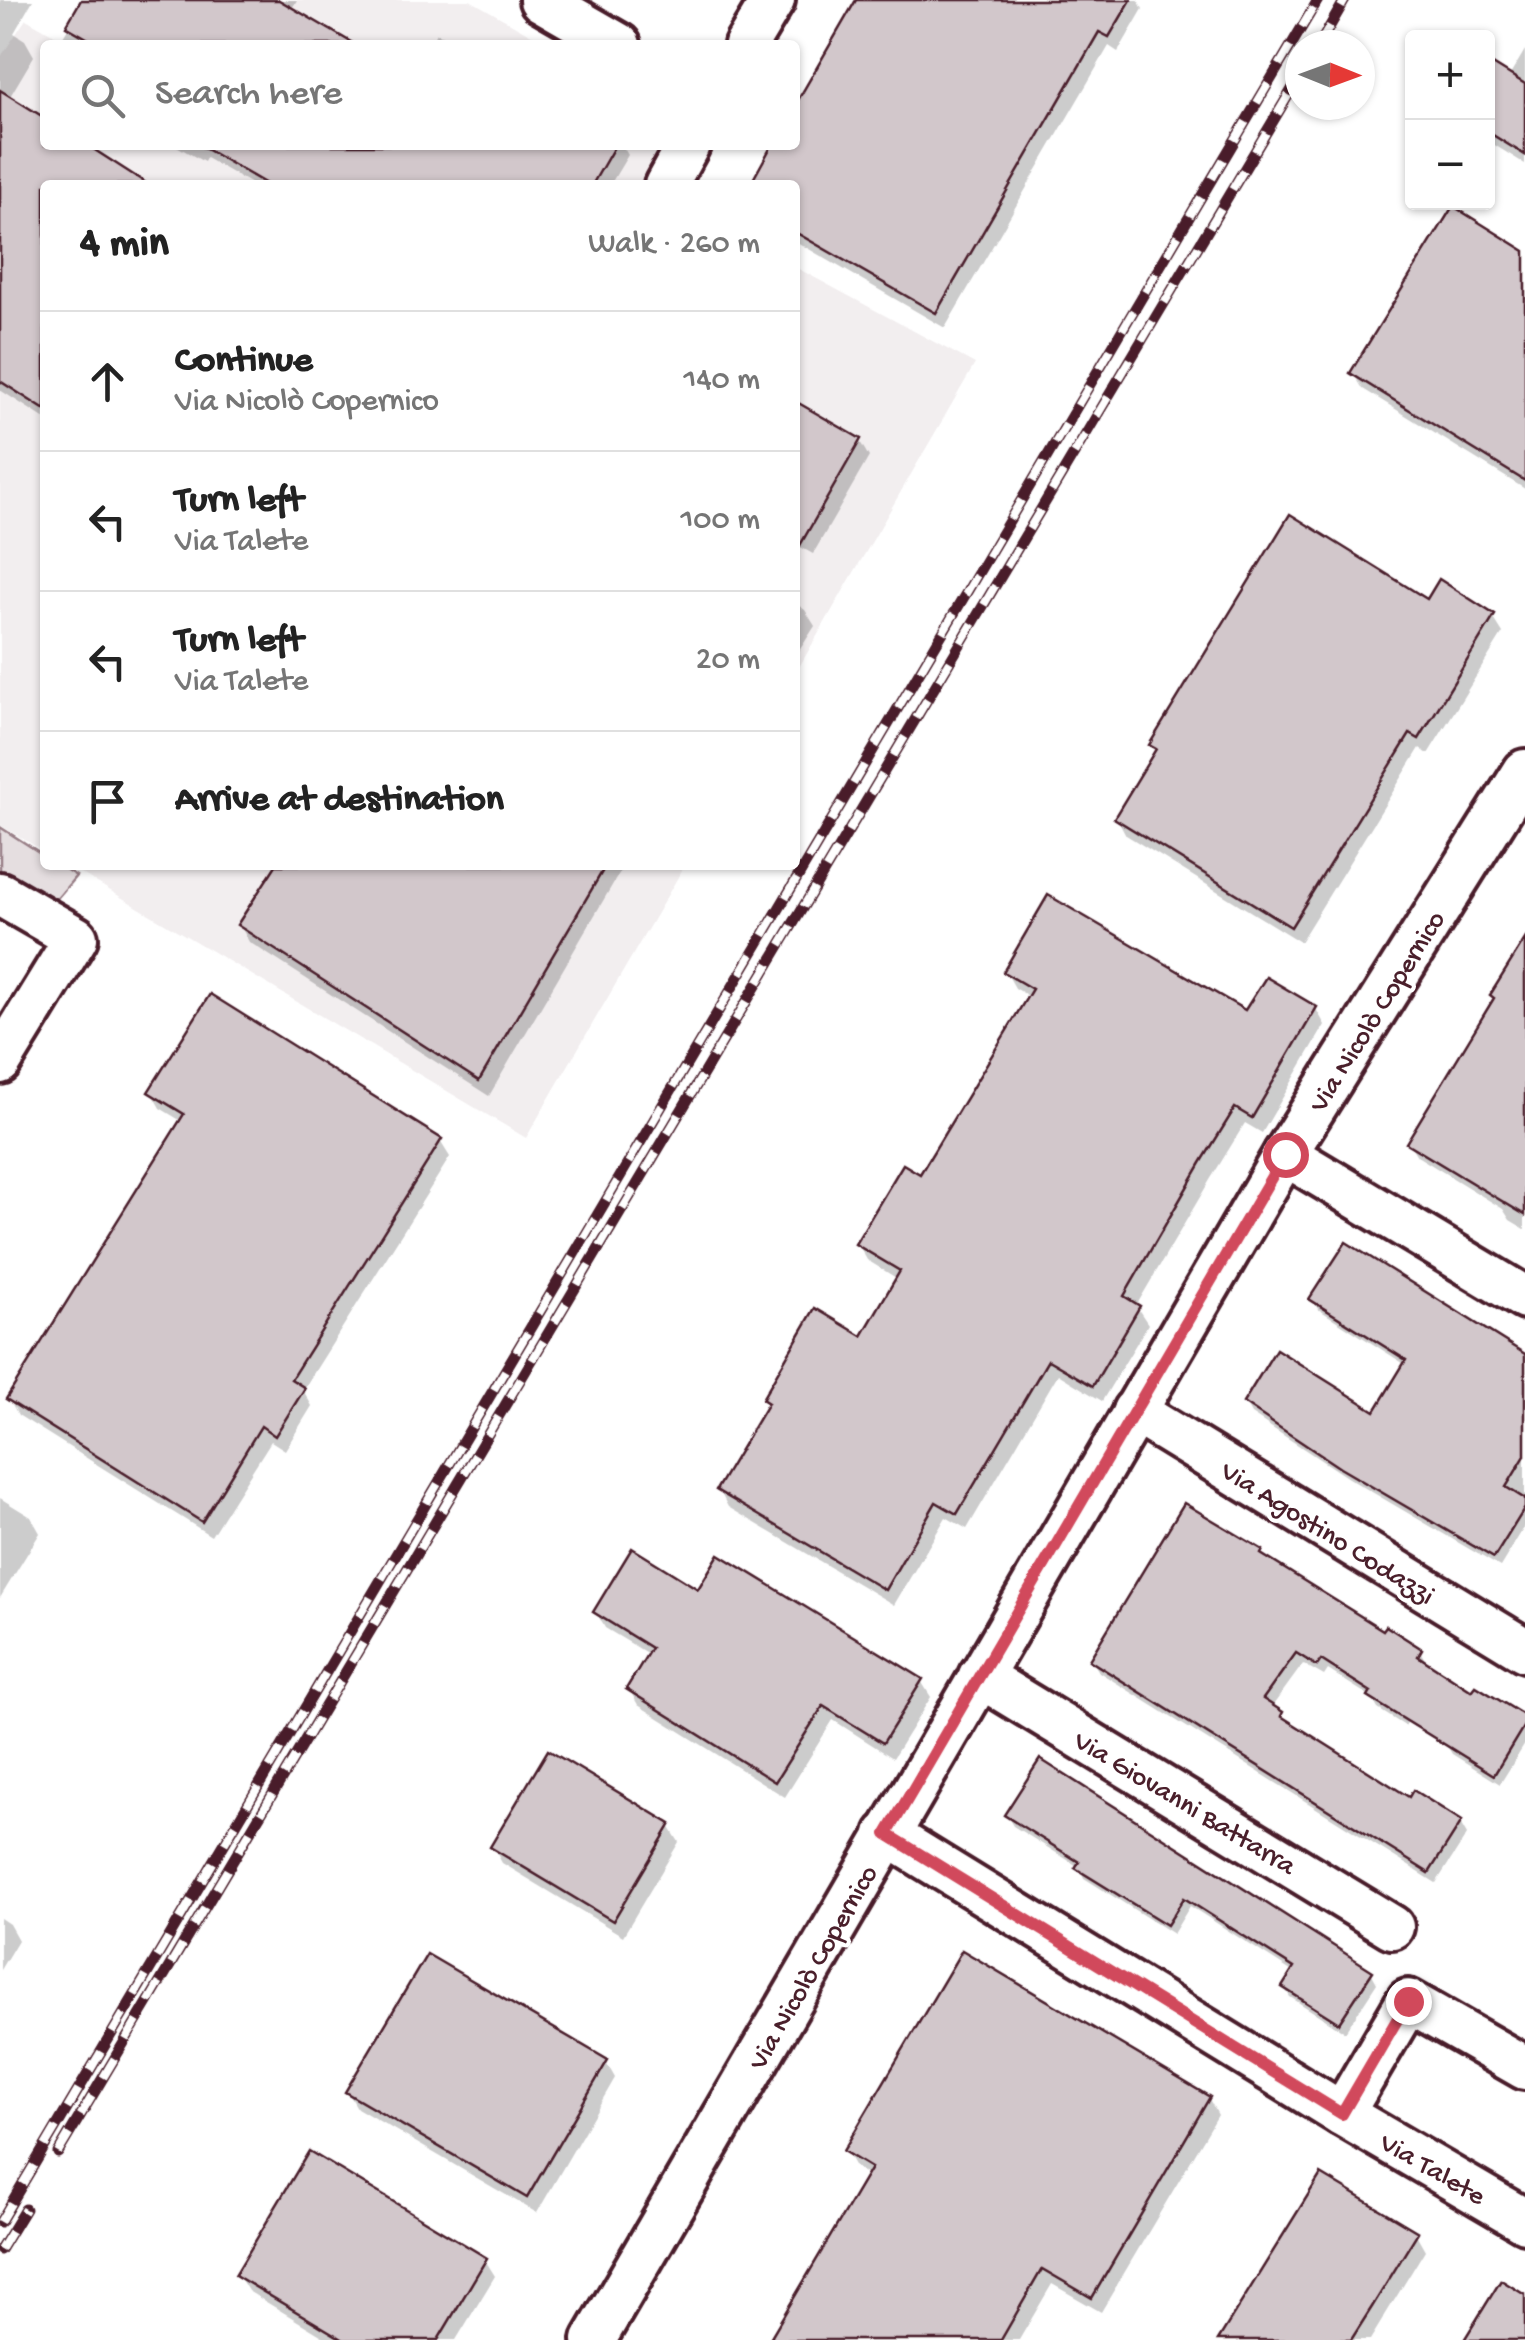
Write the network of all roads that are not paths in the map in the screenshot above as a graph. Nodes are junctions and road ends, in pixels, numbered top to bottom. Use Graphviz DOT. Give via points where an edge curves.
graph roads {
  1 [pos="540,0"];
  2 [pos="773,0"];
  3 [pos="610,40"];
  4 [pos="749,40"];
  5 [pos="685,150"];
  6 [pos="669,180"];
  7 [pos="1525,770"];
  8 [pos="0,894"];
  9 [pos="0,1062"];
  10 [pos="1285,1154"];
  11 [pos="1525,1298"];
  12 [pos="1134,1411"];
  13 [pos="1525,1650"];
  14 [pos="980,1676"];
  15 [pos="887,1834"];
  16 [pos="1392,1927"];
  17 [pos="1525,2068"];
  18 [pos="1342,2114"];
  19 [pos="1525,2221"];
  20 [pos="594,2340"];
  1 -- 3 [label="street"];
  2 -- 4 [label="street"];
  5 -- 6 [label="street"];
  7 -- 10 [label="street, Via Nicolò Copernico"];
  8 -- 9 [label="street" via="76,938"];
  10 -- 11 [label="street"];
  10 -- 12 [label="street, Via Nicolò Copernico"];
  12 -- 13 [label="street, Via Agostino Codazzi"];
  12 -- 14 [label="street, Via Nicolò Copernico"];
  14 -- 15 [label="street, Via Nicolò Copernico"];
  14 -- 16 [label="street, Via Giovanni Battarra"];
  15 -- 18 [label="street, Via Talete"];
  15 -- 20 [label="street, Via Nicolò Copernico"];
  17 -- 18 [label="street" via="1408,2001"];
  18 -- 19 [label="street, Via Talete"];
}
